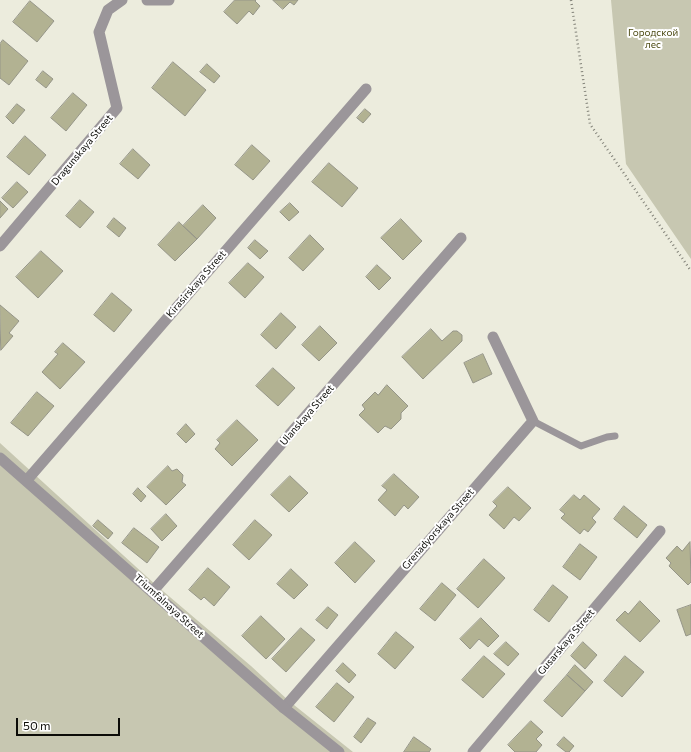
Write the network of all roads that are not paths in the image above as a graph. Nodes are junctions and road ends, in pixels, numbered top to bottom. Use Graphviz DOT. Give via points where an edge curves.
graph roads {
  1 [pos="122,0"];
  2 [pos="147,0"];
  3 [pos="169,0"];
  4 [pos="366,89"];
  5 [pos="461,238"];
  6 [pos="0,246"];
  7 [pos="494,337"];
  8 [pos="533,420"];
  9 [pos="615,436"];
  10 [pos="0,458"];
  11 [pos="27,480"];
  12 [pos="660,531"];
  13 [pos="153,591"];
  14 [pos="284,708"];
  15 [pos="339,752"];
  16 [pos="472,752"];
  1 -- 6 [label="street, Dragunskaya Street" via="108,10 99,32 117,108"];
  2 -- 3 [label="street"];
  4 -- 11 [label="street, Kirasirskaya Street"];
  5 -- 13 [label="street, Ulanskaya Street"];
  7 -- 8 [label="street"];
  8 -- 9 [label="lane" via="581,446"];
  8 -- 14 [label="street, Grenadyorskaya Street"];
  10 -- 11 [label="street, Triumfalnaya Street"];
  11 -- 13 [label="street, Triumfalnaya Street"];
  12 -- 16 [label="street, Gusarskaya Street"];
  13 -- 14 [label="street, Triumfalnaya Street"];
  14 -- 15 [label="street, Triumfalnaya Street"];
}
